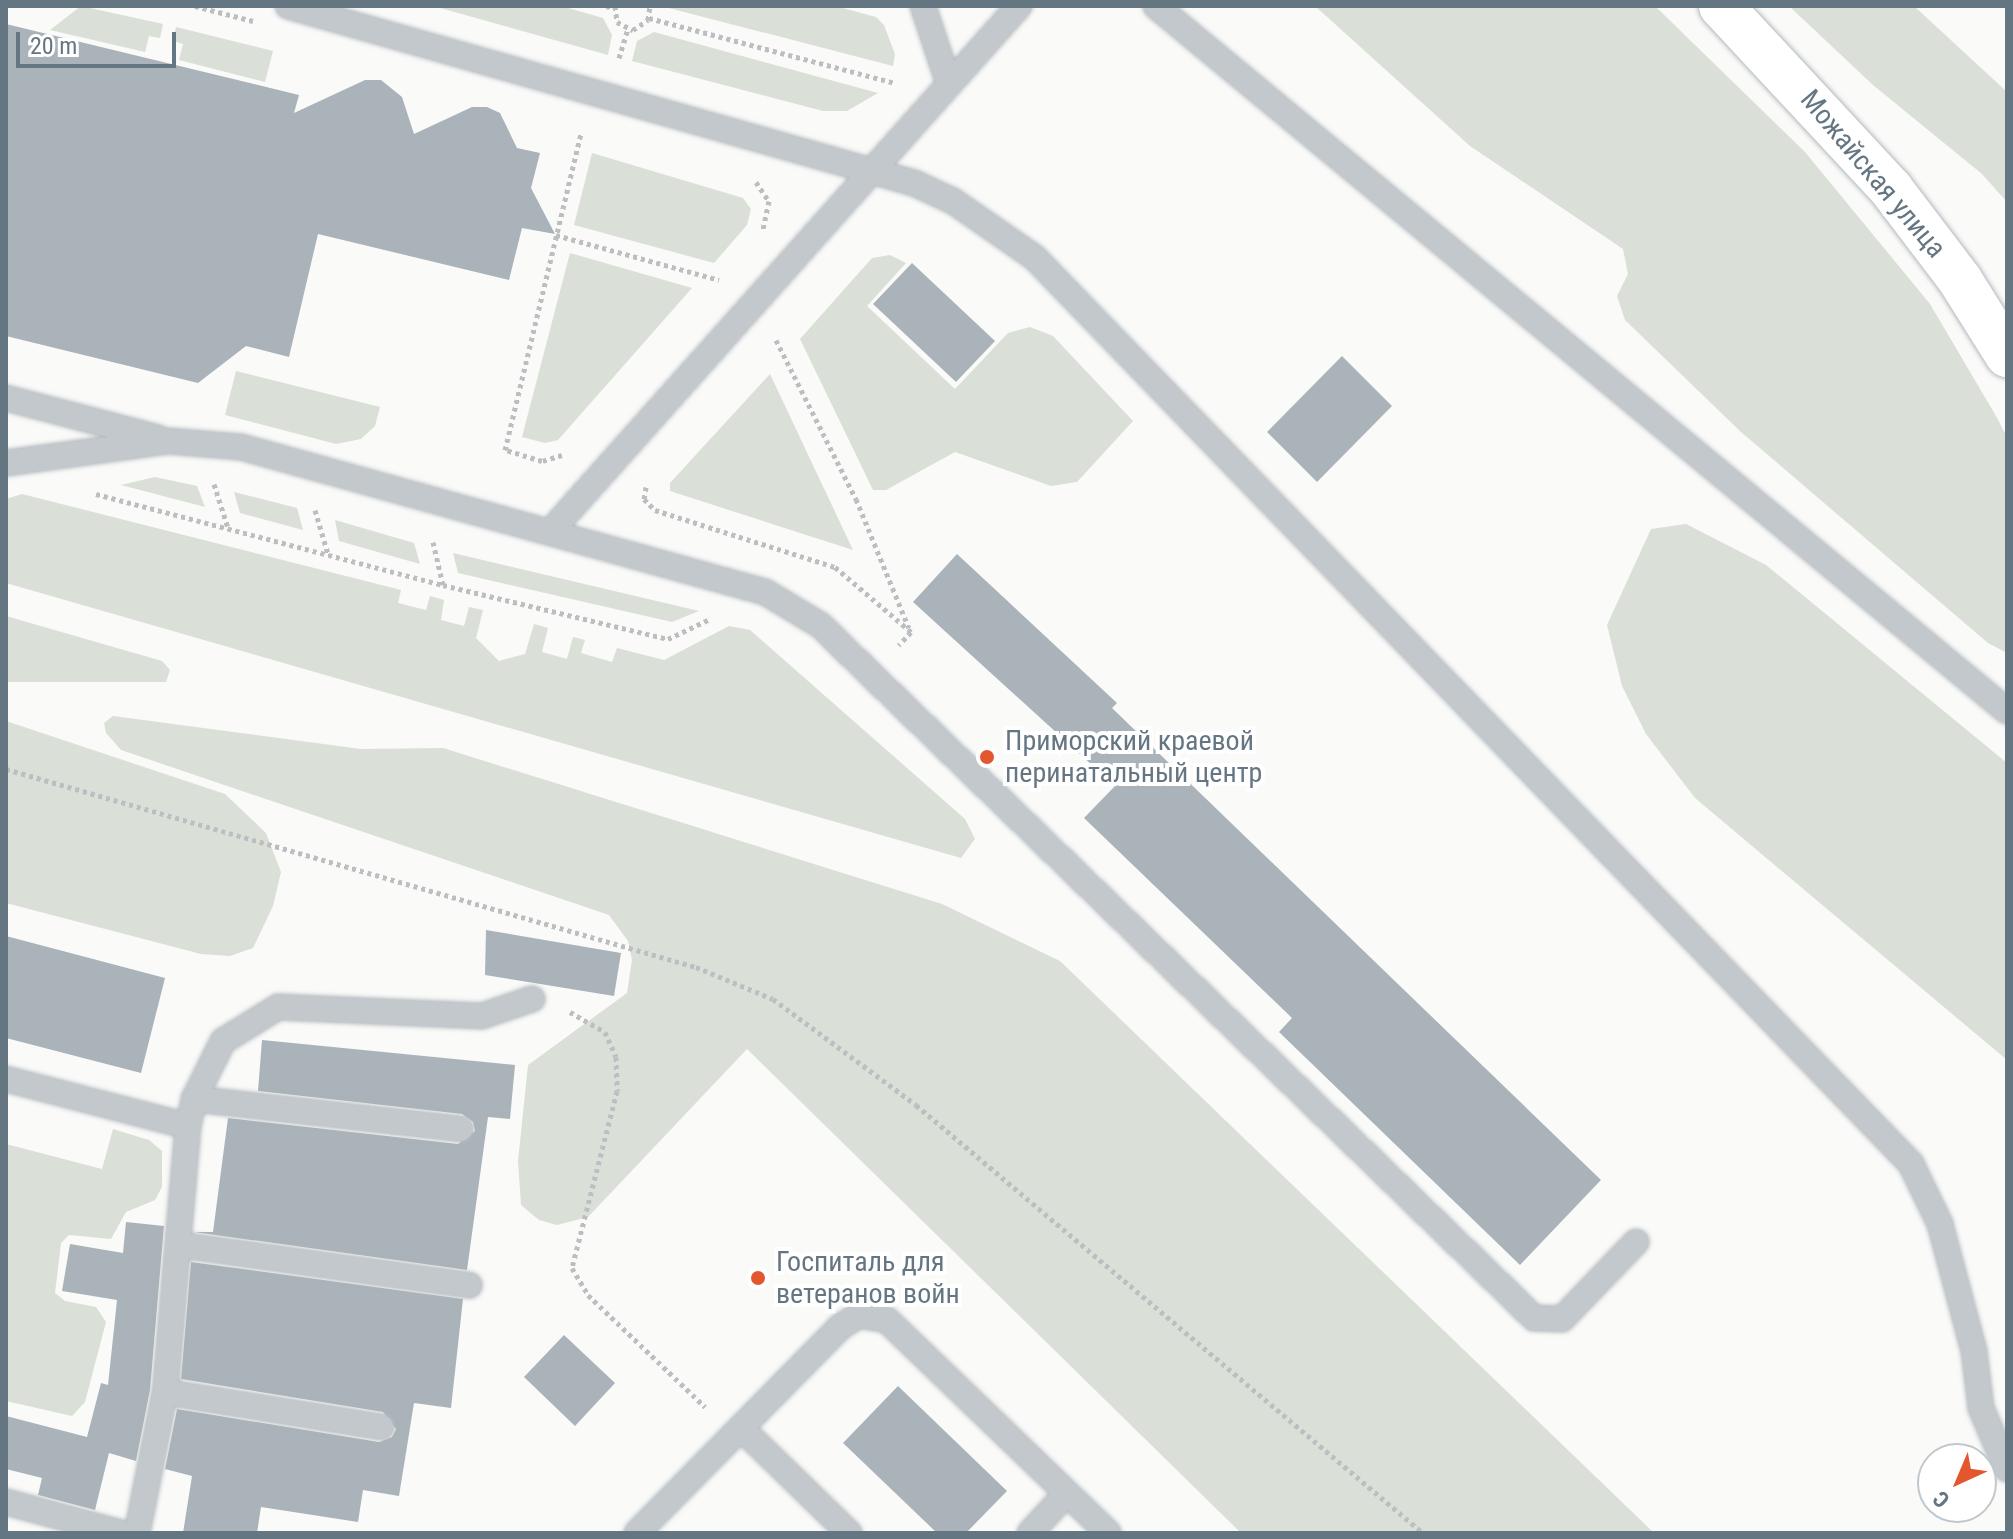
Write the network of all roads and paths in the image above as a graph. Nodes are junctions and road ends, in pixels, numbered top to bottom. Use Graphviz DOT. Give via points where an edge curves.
graph roads {
  1 [pos="195,6"];
  2 [pos="288,6"];
  3 [pos="606,6"];
  4 [pos="650,6"];
  5 [pos="923,6"];
  6 [pos="1019,6"];
  7 [pos="1156,6"];
  8 [pos="1721,6"];
  9 [pos="615,7"];
  10 [pos="350,14"];
  11 [pos="649,18"];
  12 [pos="270,25"];
  13 [pos="949,84"];
  14 [pos="896,96"];
  15 [pos="566,128"];
  16 [pos="581,133"];
  17 [pos="596,137"];
  18 [pos="873,170"];
  19 [pos="741,177"];
  20 [pos="556,235"];
  21 [pos="756,239"];
  22 [pos="728,270"];
  23 [pos="719,280"];
  24 [pos="708,292"];
  25 [pos="763,293"];
  26 [pos="785,327"];
  27 [pos="775,338"];
  28 [pos="764,350"];
  29 [pos="2007,355"];
  30 [pos="6,398"];
  31 [pos="168,441"];
  32 [pos="570,446"];
  33 [pos="6,463"];
  34 [pos="647,481"];
  35 [pos="80,490"];
  36 [pos="423,497"];
  37 [pos="550,532"];
  38 [pos="443,585"];
  39 [pos="765,592"];
  40 [pos="911,632"];
  41 [pos="871,675"];
  42 [pos="2007,711"];
  43 [pos="6,769"];
  44 [pos="532,999"];
  45 [pos="6,1079"];
  46 [pos="194,1099"];
  47 [pos="188,1126"];
  48 [pos="460,1129"];
  49 [pos="1636,1242"];
  50 [pos="180,1245"];
  51 [pos="469,1285"];
  52 [pos="165,1392"];
  53 [pos="381,1427"];
  54 [pos="738,1431"];
  55 [pos="2007,1469"];
  56 [pos="1067,1493"];
  57 [pos="6,1502"];
  58 [pos="121,1533"];
  59 [pos="137,1533"];
  60 [pos="637,1533"];
  61 [pos="849,1533"];
  62 [pos="1030,1533"];
  63 [pos="1108,1533"];
  64 [pos="1423,1533"];
  1 -- 12 [label="path"];
  2 -- 10 [label="lane"];
  3 -- 9 [label="path"];
  4 -- 11 [label="path"];
  5 -- 13 [label="lane"];
  6 -- 13 [label="lane"];
  7 -- 42 [label="lane"];
  8 -- 29 [label="main road, Можайская улица" via="1891,189 1960,280"];
  9 -- 11 [label="path" via="617,22 627,29 639,28"];
  10 -- 18 [label="lane"];
  11 -- 14 [label="path" via="904,86"];
  13 -- 18 [label="lane"];
  15 -- 16 [label="path"];
  16 -- 17 [label="path"];
  16 -- 20 [label="path"];
  18 -- 25 [label="lane"];
  18 -- 55 [label="lane" via="953,201 1034,257 1911,1164 1940,1224 1974,1351 1981,1408"];
  19 -- 21 [label="path" via="755,181 769,201 765,229"];
  20 -- 23 [label="path"];
  20 -- 32 [label="path" via="505,450 542,461 560,458"];
  22 -- 23 [label="path"];
  23 -- 24 [label="path"];
  25 -- 27 [label="path"];
  25 -- 37 [label="lane"];
  26 -- 27 [label="path"];
  27 -- 28 [label="path"];
  27 -- 40 [label="path" via="856,499"];
  30 -- 31 [label="lane"];
  31 -- 33 [label="lane"];
  31 -- 36 [label="lane" via="241,447"];
  34 -- 40 [label="path" via="644,499 655,510 835,567"];
  35 -- 38 [label="path"];
  36 -- 37 [label="lane"];
  36 -- 38 [label="path"];
  37 -- 39 [label="lane"];
  38 -- 39 [label="path" via="668,639"];
  39 -- 41 [label="lane" via="820,625"];
  40 -- 41 [label="path"];
  41 -- 49 [label="lane" via="1534,1318 1562,1319"];
  43 -- 64 [label="path" via="696,967 773,999 916,1105"];
  44 -- 46 [label="lane" via="482,1016 278,1007 223,1041"];
  44 -- 54 [label="path" via="551,1000 605,1032 616,1057 617,1091 572,1256 577,1280"];
  45 -- 47 [label="lane"];
  46 -- 47 [label="lane"];
  46 -- 48 [label="lane"];
  47 -- 50 [label="lane"];
  50 -- 51 [label="lane"];
  50 -- 52 [label="lane"];
  52 -- 53 [label="lane"];
  52 -- 59 [label="lane"];
  54 -- 56 [label="lane" via="840,1327 859,1315 887,1320"];
  54 -- 60 [label="lane"];
  54 -- 61 [label="lane"];
  56 -- 62 [label="lane"];
  56 -- 63 [label="lane"];
  57 -- 58 [label="lane"];
}
